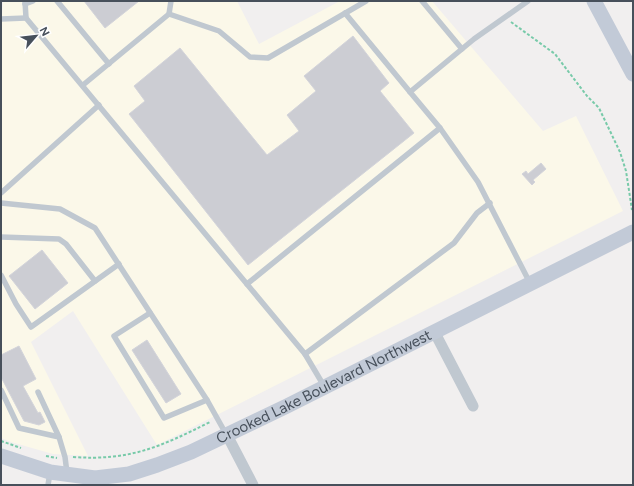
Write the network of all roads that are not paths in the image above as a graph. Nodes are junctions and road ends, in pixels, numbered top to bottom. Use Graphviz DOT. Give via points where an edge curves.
graph roads {
  1 [pos="33,1"];
  2 [pos="57,1"];
  3 [pos="171,1"];
  4 [pos="366,1"];
  5 [pos="422,1"];
  6 [pos="528,1"];
  7 [pos="594,1"];
  8 [pos="25,2"];
  9 [pos="345,13"];
  10 [pos="169,14"];
  11 [pos="26,18"];
  12 [pos="1,19"];
  13 [pos="462,48"];
  14 [pos="109,64"];
  15 [pos="633,74"];
  16 [pos="83,86"];
  17 [pos="410,92"];
  18 [pos="99,105"];
  19 [pos="440,128"];
  20 [pos="1,193"];
  21 [pos="490,203"];
  22 [pos="1,204"];
  23 [pos="633,232"];
  24 [pos="1,237"];
  25 [pos="119,264"];
  26 [pos="1,275"];
  27 [pos="95,281"];
  28 [pos="247,284"];
  29 [pos="531,285"];
  30 [pos="150,313"];
  31 [pos="435,333"];
  32 [pos="305,354"];
  33 [pos="324,387"];
  34 [pos="1,390"];
  35 [pos="38,392"];
  36 [pos="207,400"];
  37 [pos="473,406"];
  38 [pos="227,435"];
  39 [pos="59,436"];
  40 [pos="1,456"];
  41 [pos="67,475"];
  42 [pos="49,478"];
  43 [pos="96,482"];
  44 [pos="253,485"];
  1 -- 8 [label="lane"];
  2 -- 14 [label="lane"];
  3 -- 10 [label="lane"];
  4 -- 9 [label="lane"];
  5 -- 13 [label="lane"];
  6 -- 13 [label="lane"];
  7 -- 15 [label="street"];
  8 -- 11 [label="lane"];
  9 -- 10 [label="lane" via="268,58 250,57 220,31"];
  9 -- 17 [label="lane"];
  10 -- 14 [label="lane"];
  11 -- 12 [label="lane"];
  11 -- 16 [label="lane"];
  13 -- 17 [label="lane"];
  14 -- 16 [label="lane"];
  16 -- 18 [label="lane"];
  17 -- 19 [label="lane"];
  18 -- 20 [label="lane"];
  18 -- 28 [label="lane"];
  19 -- 21 [label="lane"];
  19 -- 28 [label="lane"];
  21 -- 29 [label="lane"];
  21 -- 32 [label="lane" via="477,213 454,243"];
  22 -- 25 [label="lane" via="60,209 95,228"];
  23 -- 29 [label="street, Crooked Lake Boulevard Northwest"];
  24 -- 27 [label="lane" via="59,239 66,244"];
  25 -- 27 [label="lane"];
  25 -- 30 [label="lane"];
  26 -- 27 [label="lane" via="31,327"];
  28 -- 32 [label="lane"];
  29 -- 31 [label="street, Crooked Lake Boulevard Northwest"];
  30 -- 36 [label="lane"];
  30 -- 36 [label="lane" via="114,336 164,418"];
  31 -- 33 [label="street, Crooked Lake Boulevard Northwest"];
  31 -- 37 [label="street"];
  32 -- 33 [label="lane"];
  33 -- 38 [label="street, Crooked Lake Boulevard Northwest"];
  34 -- 39 [label="lane" via="19,428"];
  35 -- 39 [label="lane"];
  36 -- 38 [label="lane"];
  38 -- 43 [label="street, Crooked Lake Boulevard Northwest" via="157,465"];
  38 -- 44 [label="street"];
  39 -- 41 [label="lane"];
  40 -- 42 [label="street, Crooked Lake Boulevard Northwest"];
  41 -- 42 [label="street, Crooked Lake Boulevard Northwest"];
  41 -- 43 [label="street, Crooked Lake Boulevard Northwest"];
}
